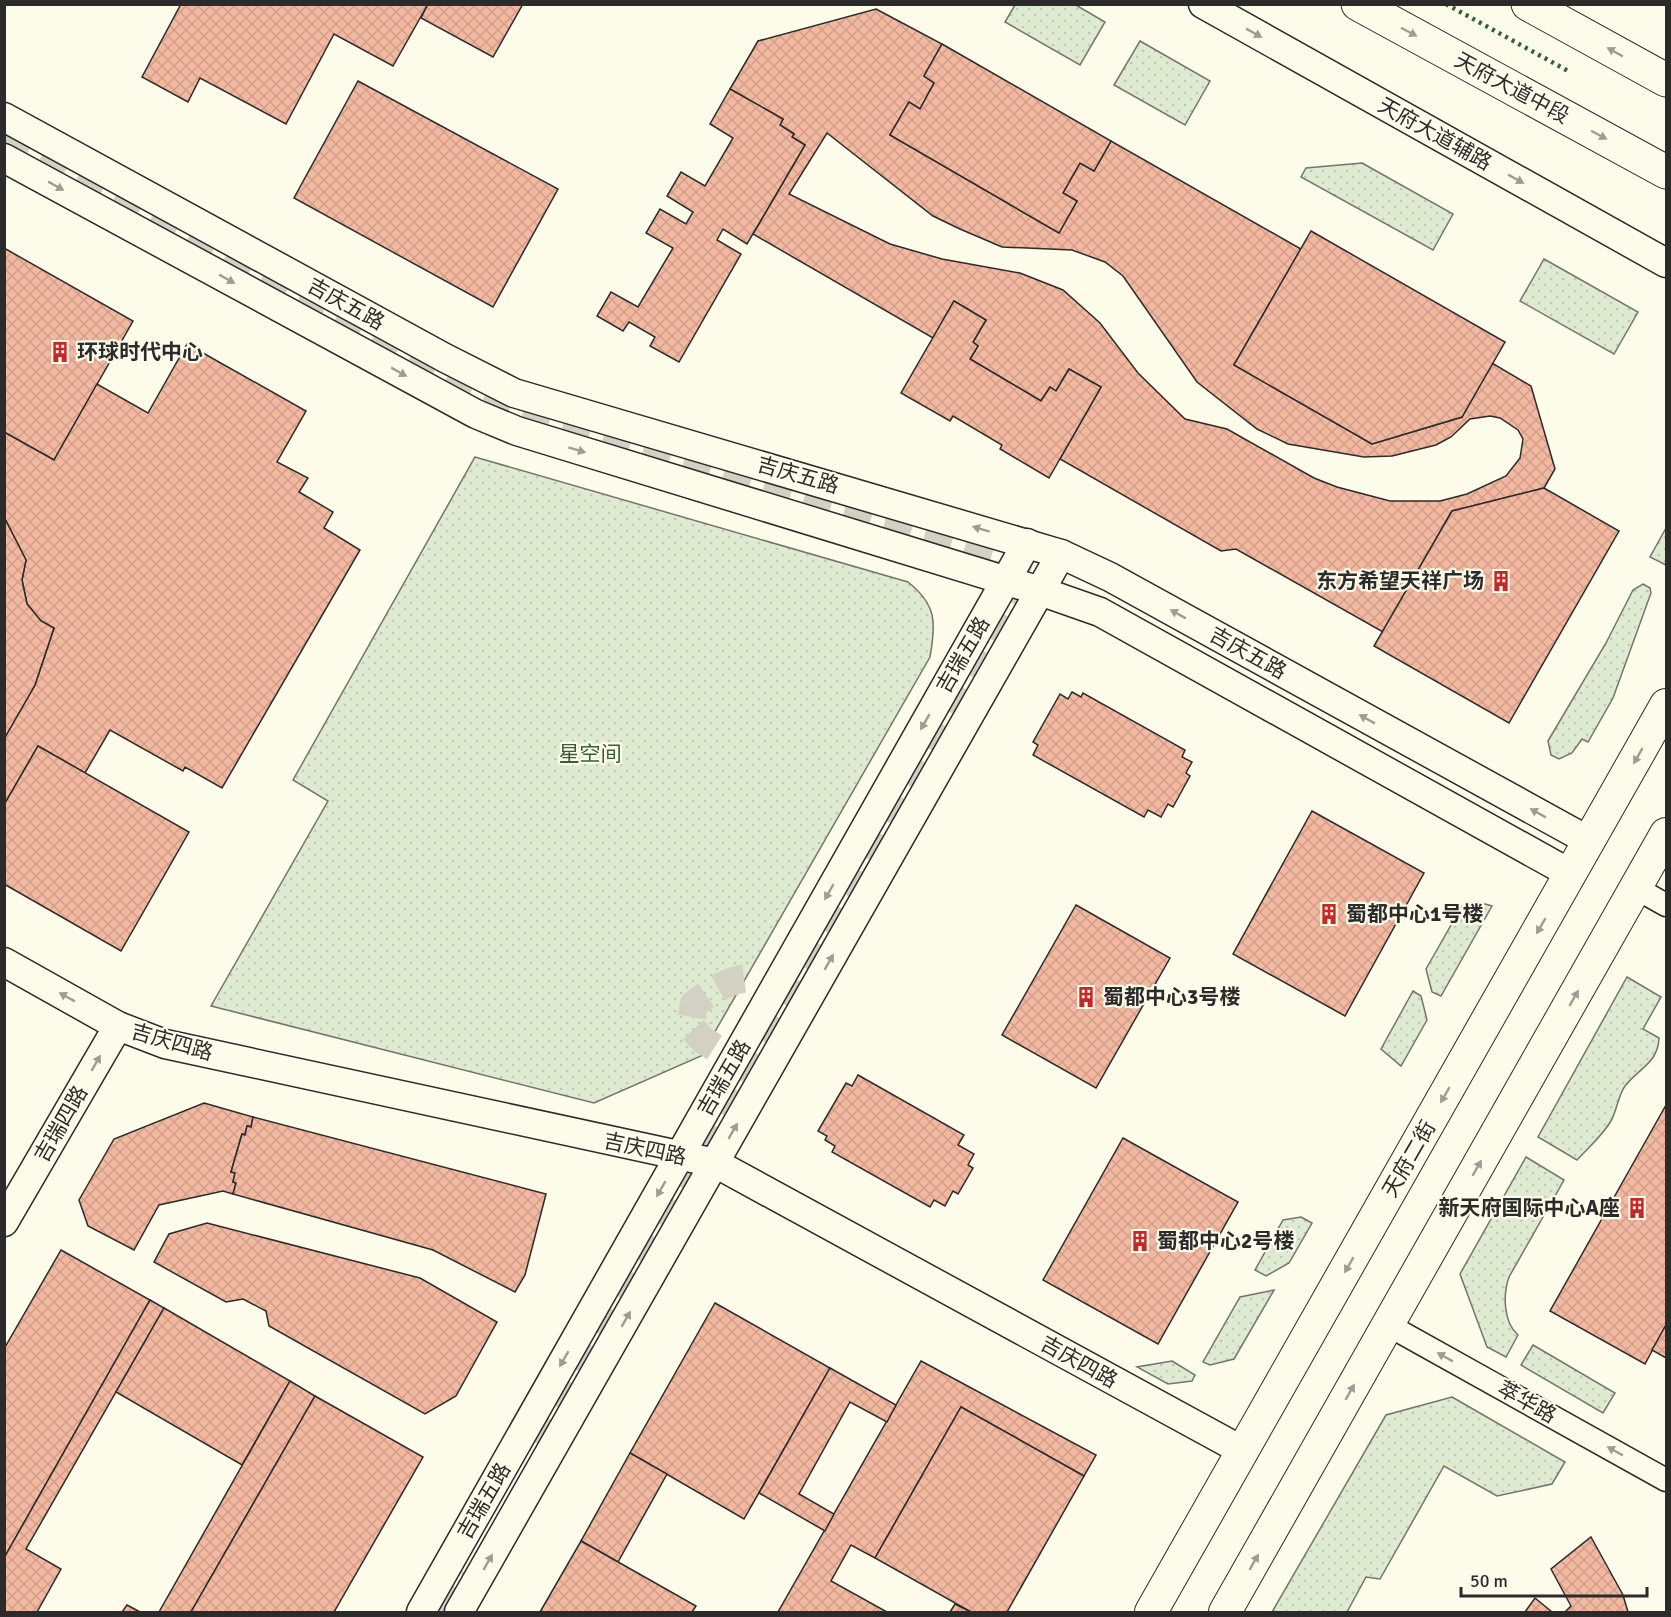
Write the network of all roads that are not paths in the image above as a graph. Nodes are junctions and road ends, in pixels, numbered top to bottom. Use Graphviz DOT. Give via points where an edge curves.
graph roads {
  1 [pos="1203,4"];
  2 [pos="1358,4"];
  3 [pos="1528,4"];
  4 [pos="1666,80"];
  5 [pos="4,117"];
  6 [pos="4,158"];
  7 [pos="1666,172"];
  8 [pos="1666,263"];
  9 [pos="1027,543"];
  10 [pos="1060,554"];
  11 [pos="1005,581"];
  12 [pos="1040,591"];
  13 [pos="1666,705"];
  14 [pos="1666,834"];
  15 [pos="1589,842"];
  16 [pos="1571,874"];
  17 [pos="1636,888"];
  18 [pos="1666,905"];
  19 [pos="4,962"];
  20 [pos="118,1026"];
  21 [pos="679,1157"];
  22 [pos="715,1163"];
  23 [pos="4,1222"];
  24 [pos="1388,1325"];
  25 [pos="1243,1451"];
  26 [pos="1666,1480"];
  27 [pos="421,1612"];
  28 [pos="459,1612"];
  29 [pos="1151,1612"];
  30 [pos="1225,1612"];
  1 -- 8 [label="street, 天府大道辅路, one-way"];
  2 -- 7 [label="main road, 天府大道中段, one-way"];
  4 -- 3 [label="main road, one-way"];
  9 -- 5 [label="street, 吉庆五路, one-way" via="514,393"];
  6 -- 11 [label="street, 吉庆五路, one-way" via="507,427"];
  9 -- 10 [label="street, 吉庆五路"];
  9 -- 11 [label="street, 吉瑞五路"];
  10 -- 12 [label="street, 吉瑞五路"];
  15 -- 10 [label="street, 吉庆五路, one-way" via="1120,582"];
  11 -- 12 [label="street, 吉庆五路"];
  11 -- 21 [label="street, 吉瑞五路, one-way" via="767,982"];
  12 -- 16 [label="street, 吉庆五路" via="1100,612"];
  22 -- 12 [label="street, 吉瑞五路, one-way"];
  13 -- 15 [label="main road, 天府二街, one-way"];
  14 -- 17 [label="main road"];
  15 -- 16 [label="main road, 天府二街"];
  16 -- 25 [label="main road, 天府二街, one-way"];
  17 -- 18 [label="street"];
  24 -- 17 [label="main road, one-way"];
  20 -- 19 [label="street, 吉庆四路, one-way"];
  20 -- 21 [label="street, 吉庆四路" via="165,1044"];
  23 -- 20 [label="street, 吉瑞四路, one-way"];
  21 -- 22 [label="street, 吉庆四路"];
  21 -- 27 [label="street, 吉瑞五路, one-way"];
  22 -- 25 [label="street, 吉庆四路"];
  28 -- 22 [label="street, 吉瑞五路, one-way"];
  26 -- 24 [label="street, 萃华路, one-way"];
  30 -- 24 [label="main road, one-way"];
  25 -- 29 [label="main road, 天府二街"];
}
